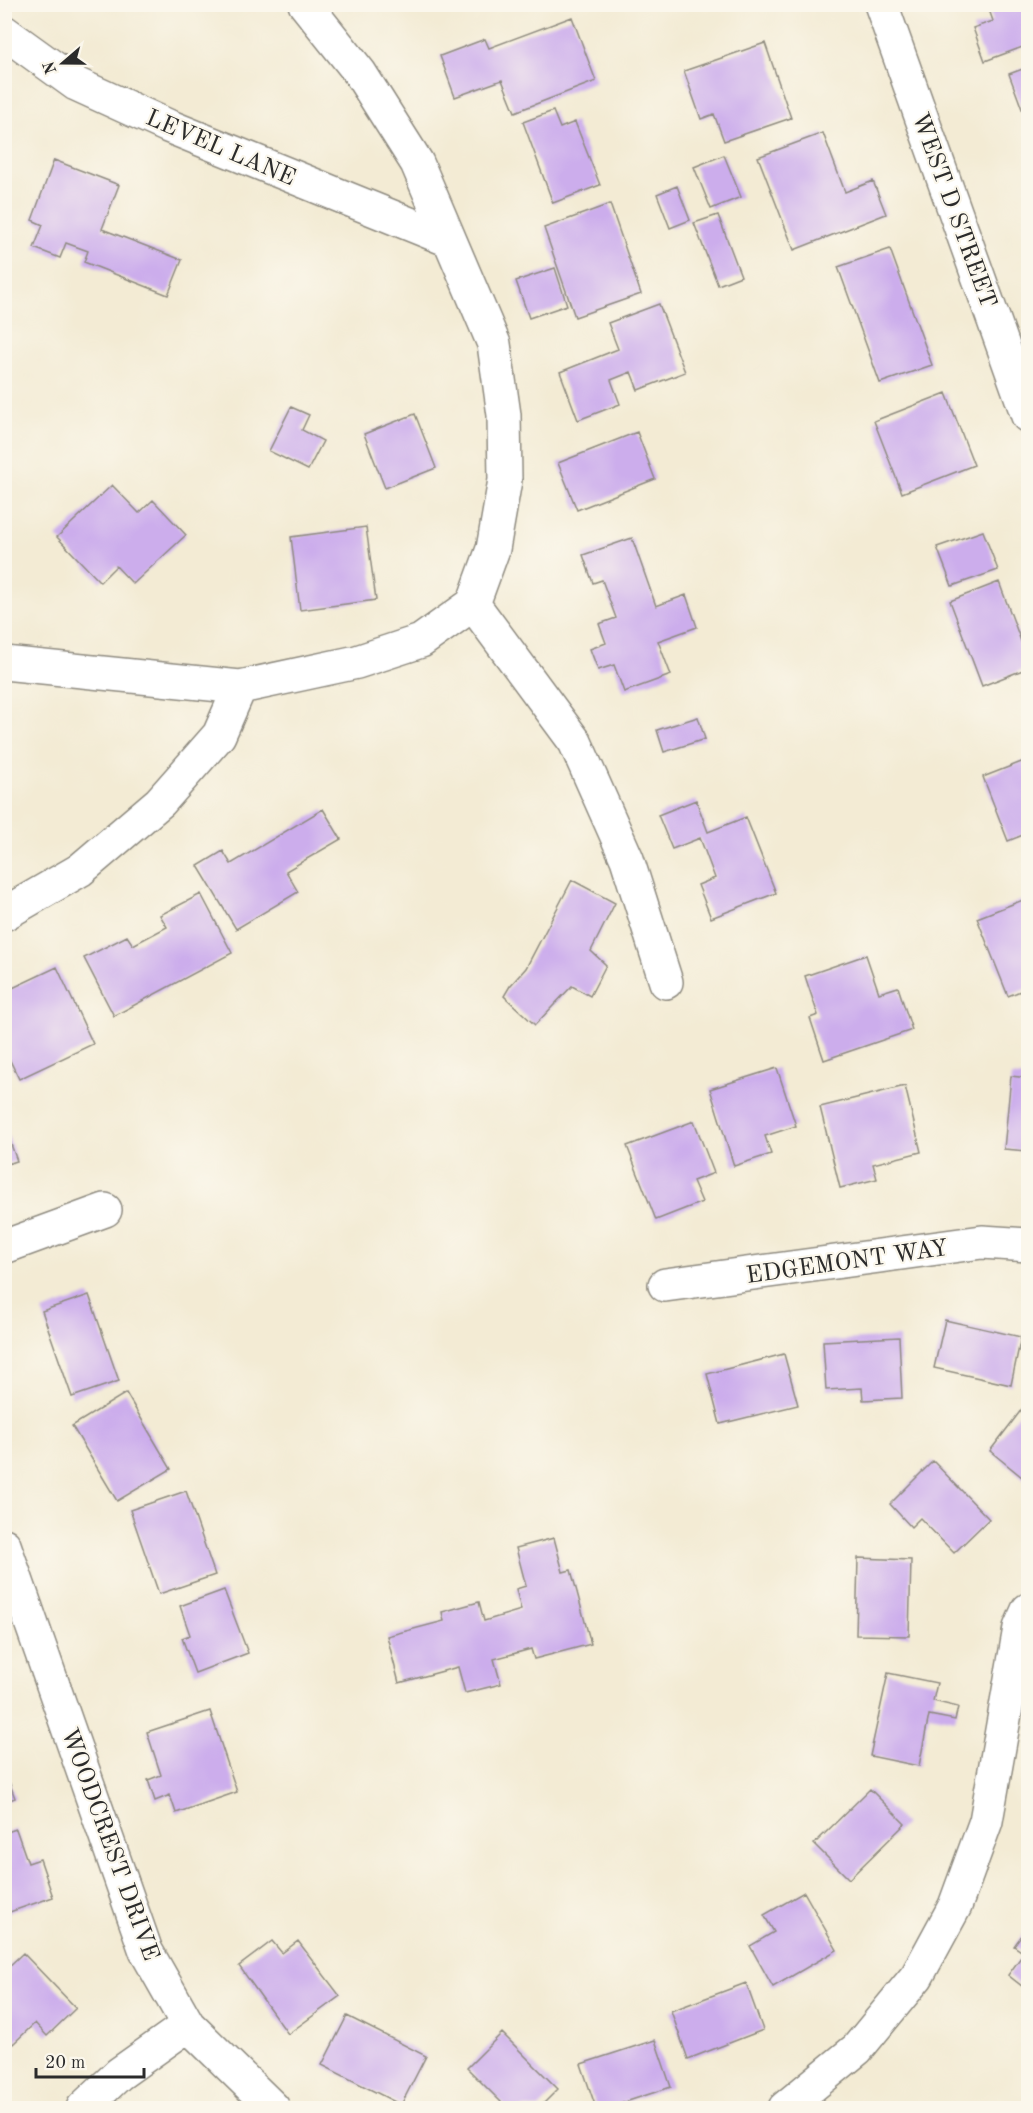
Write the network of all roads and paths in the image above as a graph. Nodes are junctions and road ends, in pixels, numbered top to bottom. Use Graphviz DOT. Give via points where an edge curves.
graph roads {
  1 [pos="305,4"];
  2 [pos="881,4"];
  3 [pos="4,32"];
  4 [pos="449,240"];
  5 [pos="1029,416"];
  6 [pos="474,604"];
  7 [pos="4,663"];
  8 [pos="240,687"];
  9 [pos="4,914"];
  10 [pos="666,982"];
  11 [pos="105,1210"];
  12 [pos="1029,1245"];
  13 [pos="4,1247"];
  14 [pos="665,1285"];
  15 [pos="4,1545"];
  16 [pos="1029,1610"];
  17 [pos="188,2025"];
  18 [pos="82,2109"];
  19 [pos="273,2109"];
  20 [pos="785,2109"];
  1 -- 4 [label="street" via="360,73 417,163"];
  2 -- 5 [label="street, WEST D STREET"];
  3 -- 4 [label="street, LEVEL LANE" via="76,84 168,126"];
  4 -- 6 [label="street" via="494,344 504,416 505,480 493,549"];
  6 -- 8 [label="street" via="421,641 357,662"];
  6 -- 10 [label="street" via="575,742 627,859"];
  7 -- 8 [label="street"];
  8 -- 9 [label="street" via="219,735 160,802 80,870"];
  11 -- 13 [label="street"];
  12 -- 14 [label="street, EDGEMONT WAY" via="982,1242"];
  15 -- 17 [label="street, WOODCREST DRIVE" via="146,1951"];
  16 -- 20 [label="street" via="1020,1628 986,1821 954,1906 917,1976 857,2049"];
  17 -- 18 [label="street" via="119,2074"];
  17 -- 19 [label="street, WOODCREST DRIVE"];
}
